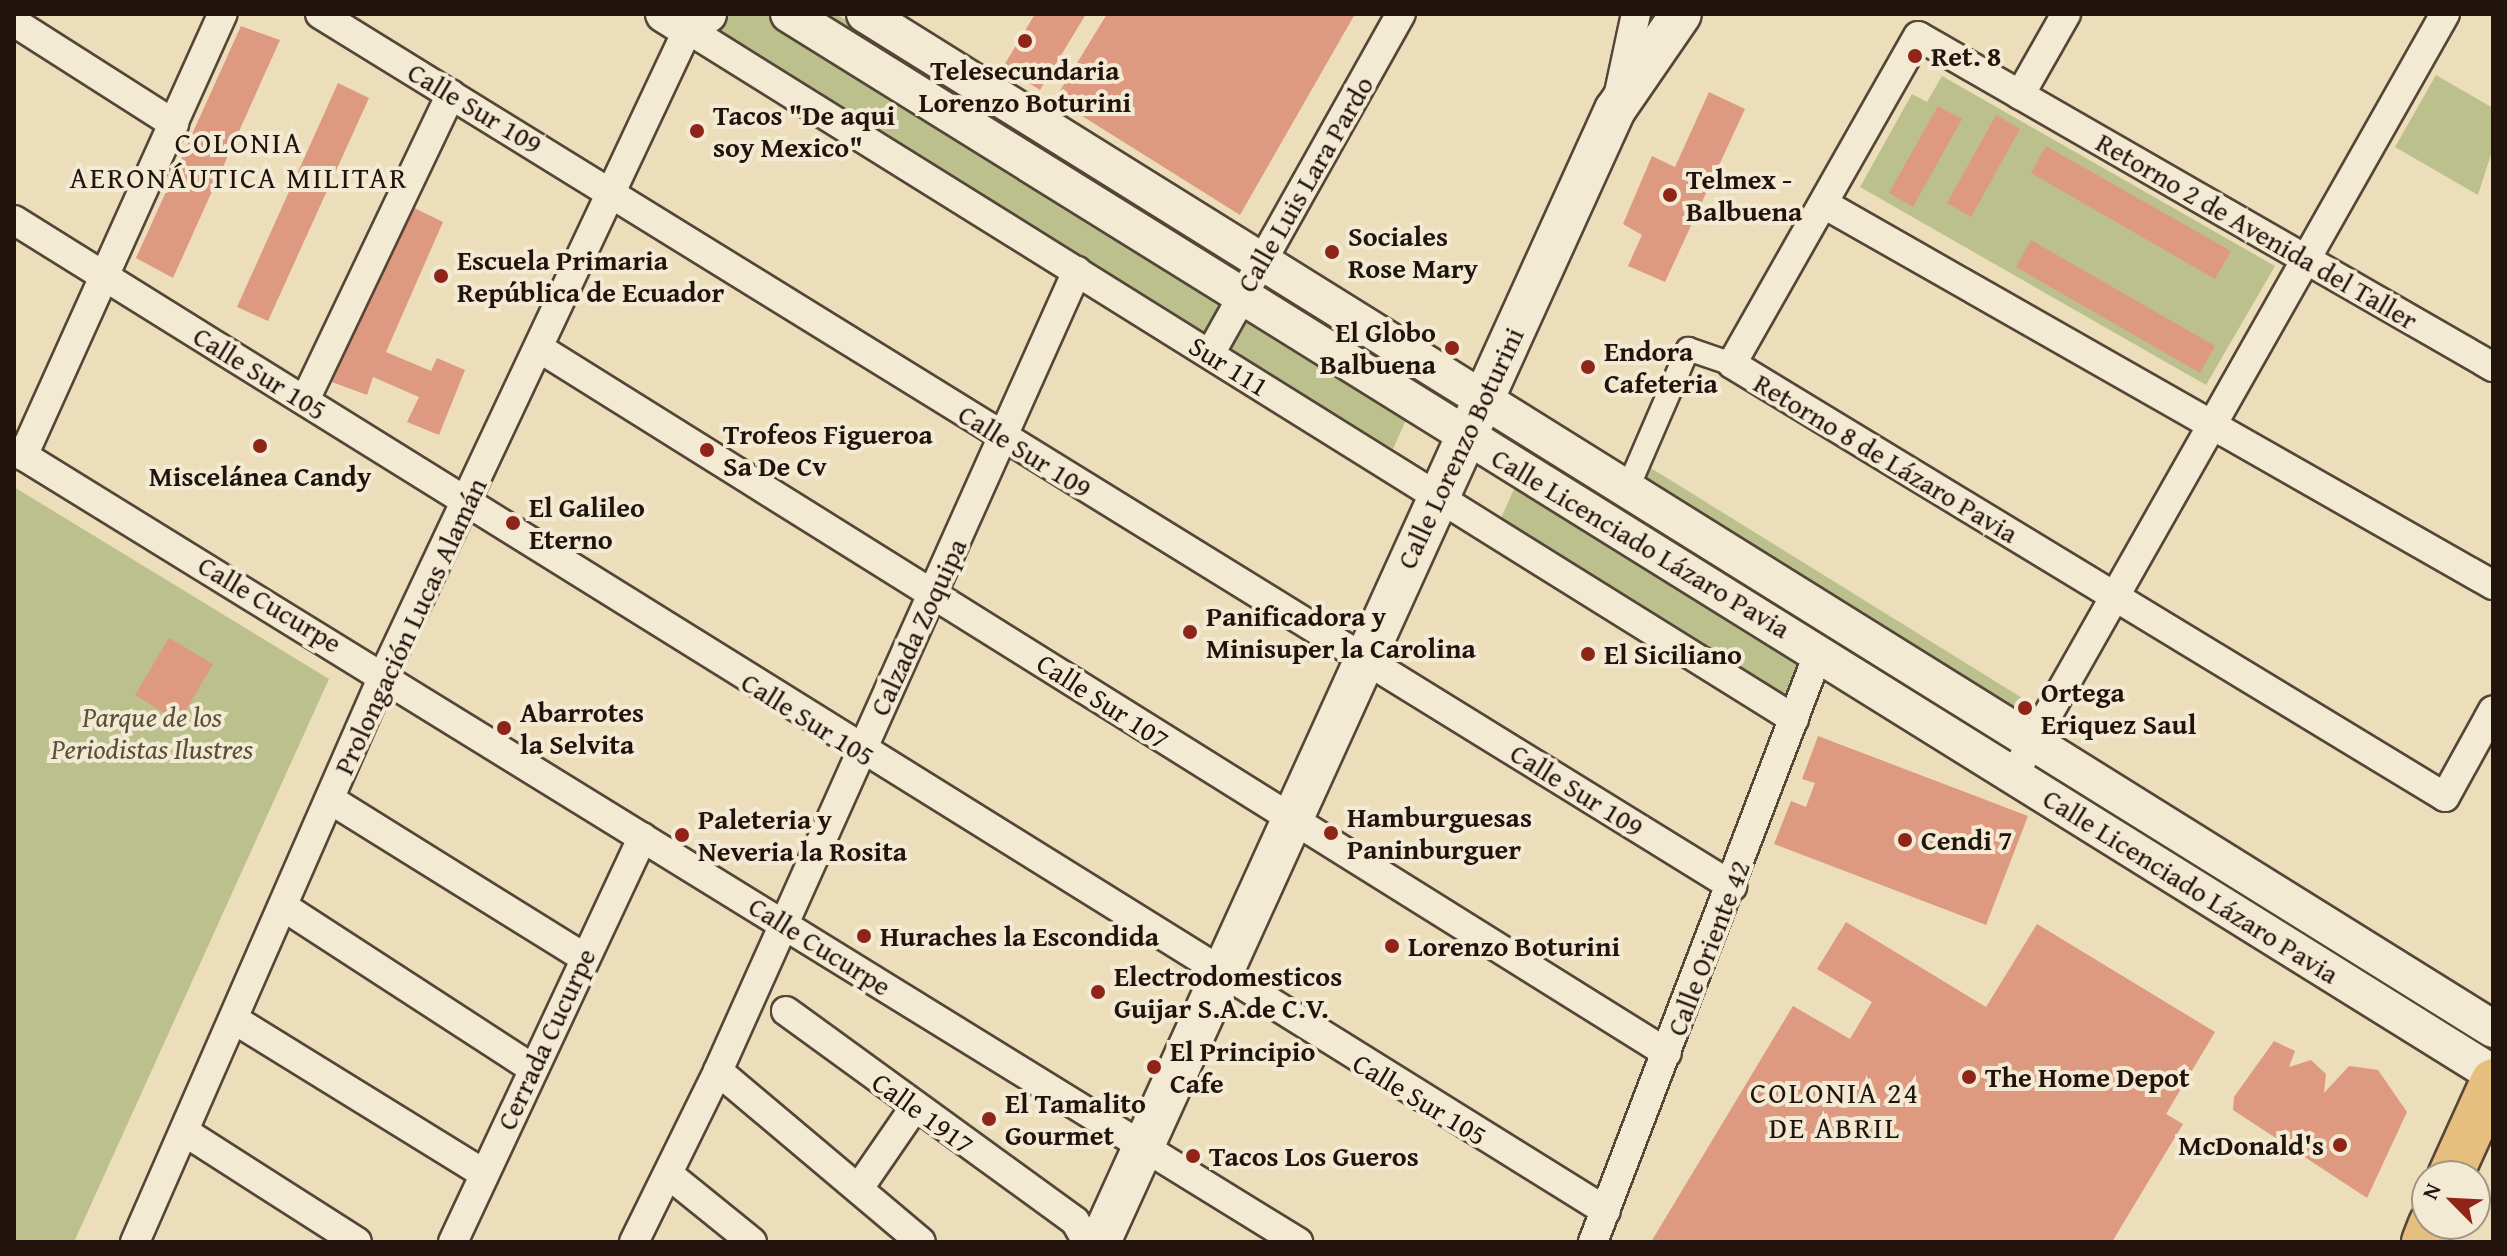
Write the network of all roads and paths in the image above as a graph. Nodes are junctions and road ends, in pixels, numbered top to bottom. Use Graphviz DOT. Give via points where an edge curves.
graph roads {
  1 [pos="223,14"];
  2 [pos="320,14"];
  3 [pos="789,14"];
  4 [pos="865,14"];
  5 [pos="1401,14"];
  6 [pos="1636,14"];
  7 [pos="1656,14"];
  8 [pos="1681,14"];
  9 [pos="2066,14"];
  10 [pos="2445,14"];
  11 [pos="688,17"];
  12 [pos="14,22"];
  13 [pos="1918,36"];
  14 [pos="451,94"];
  15 [pos="2020,95"];
  16 [pos="1615,110"];
  17 [pos="174,124"];
  18 [pos="611,189"];
  19 [pos="1824,204"];
  20 [pos="14,220"];
  21 [pos="2306,260"];
  22 [pos="1260,263"];
  23 [pos="1077,271"];
  24 [pos="106,277"];
  25 [pos="1242,296"];
  26 [pos="539,348"];
  27 [pos="1210,354"];
  28 [pos="1732,364"];
  29 [pos="2493,367"];
  30 [pos="305,400"];
  31 [pos="1475,419"];
  32 [pos="2212,425"];
  33 [pos="1003,439"];
  34 [pos="18,453"];
  35 [pos="1627,490"];
  36 [pos="1437,496"];
  37 [pos="465,506"];
  38 [pos="2493,585"];
  39 [pos="936,593"];
  40 [pos="2115,598"];
  41 [pos="1819,652"];
  42 [pos="1363,658"];
  43 [pos="384,674"];
  44 [pos="2493,710"];
  45 [pos="1794,719"];
  46 [pos="2033,740"];
  47 [pos="860,752"];
  48 [pos="2013,776"];
  49 [pos="331,800"];
  50 [pos="1290,821"];
  51 [pos="643,837"];
  52 [pos="1732,886"];
  53 [pos="284,907"];
  54 [pos="782,922"];
  55 [pos="583,957"];
  56 [pos="1216,975"];
  57 [pos="754,986"];
  58 [pos="786,1011"];
  59 [pos="235,1020"];
  60 [pos="2493,1029"];
  61 [pos="1667,1053"];
  62 [pos="533,1069"];
  63 [pos="718,1071"];
  64 [pos="2493,1074"];
  65 [pos="2493,1081"];
  66 [pos="914,1108"];
  67 [pos="185,1132"];
  68 [pos="1143,1146"];
  69 [pos="2457,1160"];
  70 [pos="484,1174"];
  71 [pos="668,1174"];
  72 [pos="859,1188"];
  73 [pos="1606,1211"];
  74 [pos="137,1241"];
  75 [pos="357,1242"];
  76 [pos="453,1242"];
  77 [pos="634,1242"];
  78 [pos="752,1242"];
  79 [pos="921,1242"];
  80 [pos="1087,1242"];
  81 [pos="1100,1242"];
  82 [pos="1298,1242"];
  83 [pos="1593,1242"];
  1 -- 17 [label="street"];
  2 -- 14 [label="street, Calle Sur 109"];
  3 -- 25 [label="street, Calle Licenciado Lázaro Pavia"];
  4 -- 22 [label="street, Calle Licenciado Lázaro Pavia"];
  5 -- 22 [label="street, Calle Luis Lara Pardo"];
  6 -- 16 [label="street"];
  7 -- 16 [label="main road"];
  8 -- 16 [label="main road, Calle Lorenzo Boturini"];
  9 -- 15 [label="street"];
  10 -- 21 [label="street"];
  11 -- 18 [label="street, Prolongación Lucas Alamán"];
  11 -- 23 [label="street, Sur 111"];
  12 -- 17 [label="street"];
  13 -- 15 [label="street, Retorno 2 de Avenida del Taller"];
  13 -- 19 [label="street, Retorno 8 de Lázaro Pavia"];
  14 -- 18 [label="street, Calle Sur 109"];
  14 -- 30 [label="street"];
  15 -- 21 [label="street, Retorno 2 de Avenida del Taller"];
  16 -- 31 [label="main road, Calle Lorenzo Boturini"];
  17 -- 24 [label="street"];
  18 -- 26 [label="street, Prolongación Lucas Alamán"];
  18 -- 33 [label="street, Calle Sur 109"];
  19 -- 28 [label="street, Retorno 8 de Lázaro Pavia"];
  19 -- 32 [label="street"];
  20 -- 24 [label="street, Calle Sur 105"];
  21 -- 29 [label="street, Retorno 2 de Avenida del Taller"];
  21 -- 32 [label="street"];
  22 -- 25 [label="street, Calle Luis Lara Pardo"];
  22 -- 31 [label="street, Calle Licenciado Lázaro Pavia"];
  23 -- 27 [label="street, Sur 111"];
  23 -- 33 [label="street, Calzada Zoquipa"];
  24 -- 30 [label="street, Calle Sur 105"];
  24 -- 34 [label="street"];
  25 -- 27 [label="street, Calle Luis Lara Pardo"];
  25 -- 31 [label="street, Calle Licenciado Lázaro Pavia"];
  26 -- 37 [label="street, Prolongación Lucas Alamán"];
  26 -- 39 [label="street, Calle Sur 107"];
  27 -- 36 [label="street, Sur 111"];
  28 -- 35 [label="street" via="1688,349"];
  28 -- 40 [label="street, Retorno 8 de Lázaro Pavia"];
  30 -- 37 [label="street, Calle Sur 105"];
  31 -- 35 [label="street, Calle Licenciado Lázaro Pavia"];
  31 -- 36 [label="main road, Calle Lorenzo Boturini"];
  31 -- 41 [label="street, Calle Licenciado Lázaro Pavia"];
  32 -- 38 [label="street"];
  32 -- 40 [label="street"];
  33 -- 39 [label="street, Calzada Zoquipa"];
  33 -- 42 [label="street, Calle Sur 109"];
  34 -- 43 [label="street, Calle Cucurpe"];
  35 -- 46 [label="street, Calle Licenciado Lázaro Pavia"];
  36 -- 42 [label="main road, Calle Lorenzo Boturini"];
  36 -- 45 [label="street, Sur 111"];
  37 -- 43 [label="street, Prolongación Lucas Alamán"];
  37 -- 47 [label="street, Calle Sur 105"];
  39 -- 47 [label="street, Calzada Zoquipa"];
  39 -- 50 [label="street, Calle Sur 107"];
  40 -- 44 [label="street, Retorno 8 de Lázaro Pavia" via="2445,797"];
  40 -- 46 [label="street"];
  41 -- 45 [label="street, Calle Oriente 42"];
  41 -- 48 [label="street, Calle Licenciado Lázaro Pavia"];
  42 -- 50 [label="main road, Calle Lorenzo Boturini"];
  42 -- 52 [label="street, Calle Sur 109"];
  43 -- 49 [label="street, Prolongación Lucas Alamán"];
  43 -- 51 [label="street, Calle Cucurpe"];
  45 -- 52 [label="street, Calle Oriente 42"];
  46 -- 48 [label="street"];
  46 -- 60 [label="street, Calle Licenciado Lázaro Pavia"];
  47 -- 54 [label="street, Calzada Zoquipa"];
  47 -- 56 [label="street, Calle Sur 105"];
  48 -- 64 [label="street, Calle Licenciado Lázaro Pavia"];
  49 -- 53 [label="street, Prolongación Lucas Alamán"];
  49 -- 55 [label="street"];
  50 -- 56 [label="main road, Calle Lorenzo Boturini"];
  50 -- 61 [label="street, Calle Sur 107"];
  51 -- 54 [label="street, Calle Cucurpe"];
  51 -- 55 [label="street, Cerrada Cucurpe"];
  52 -- 61 [label="street, Calle Oriente 42"];
  53 -- 59 [label="street, Prolongación Lucas Alamán"];
  53 -- 62 [label="street"];
  54 -- 57 [label="street, Calzada Zoquipa"];
  54 -- 68 [label="street, Calle Cucurpe"];
  55 -- 62 [label="street, Cerrada Cucurpe"];
  56 -- 68 [label="main road, Calle Lorenzo Boturini"];
  56 -- 73 [label="street, Calle Sur 105"];
  57 -- 58 [label="street, Calle 1917"];
  57 -- 63 [label="street, Calzada Zoquipa"];
  58 -- 66 [label="street, Calle 1917"];
  59 -- 67 [label="street, Prolongación Lucas Alamán"];
  59 -- 70 [label="street"];
  61 -- 73 [label="street, Calle Oriente 42"];
  62 -- 70 [label="street, Cerrada Cucurpe"];
  63 -- 71 [label="street, Calzada Zoquipa"];
  63 -- 72 [label="street"];
  65 -- 69 [label="main road"];
  66 -- 72 [label="street"];
  66 -- 80 [label="street, Calle 1917" via="1075,1221"];
  67 -- 74 [label="street, Prolongación Lucas Alamán"];
  67 -- 75 [label="street"];
  68 -- 81 [label="main road, Calle Lorenzo Boturini"];
  68 -- 82 [label="street, Calle Cucurpe"];
  70 -- 76 [label="street, Cerrada Cucurpe"];
  71 -- 77 [label="street, Calzada Zoquipa"];
  71 -- 78 [label="street"];
  72 -- 79 [label="street"];
  73 -- 83 [label="street, Calle Oriente 42"];
}
